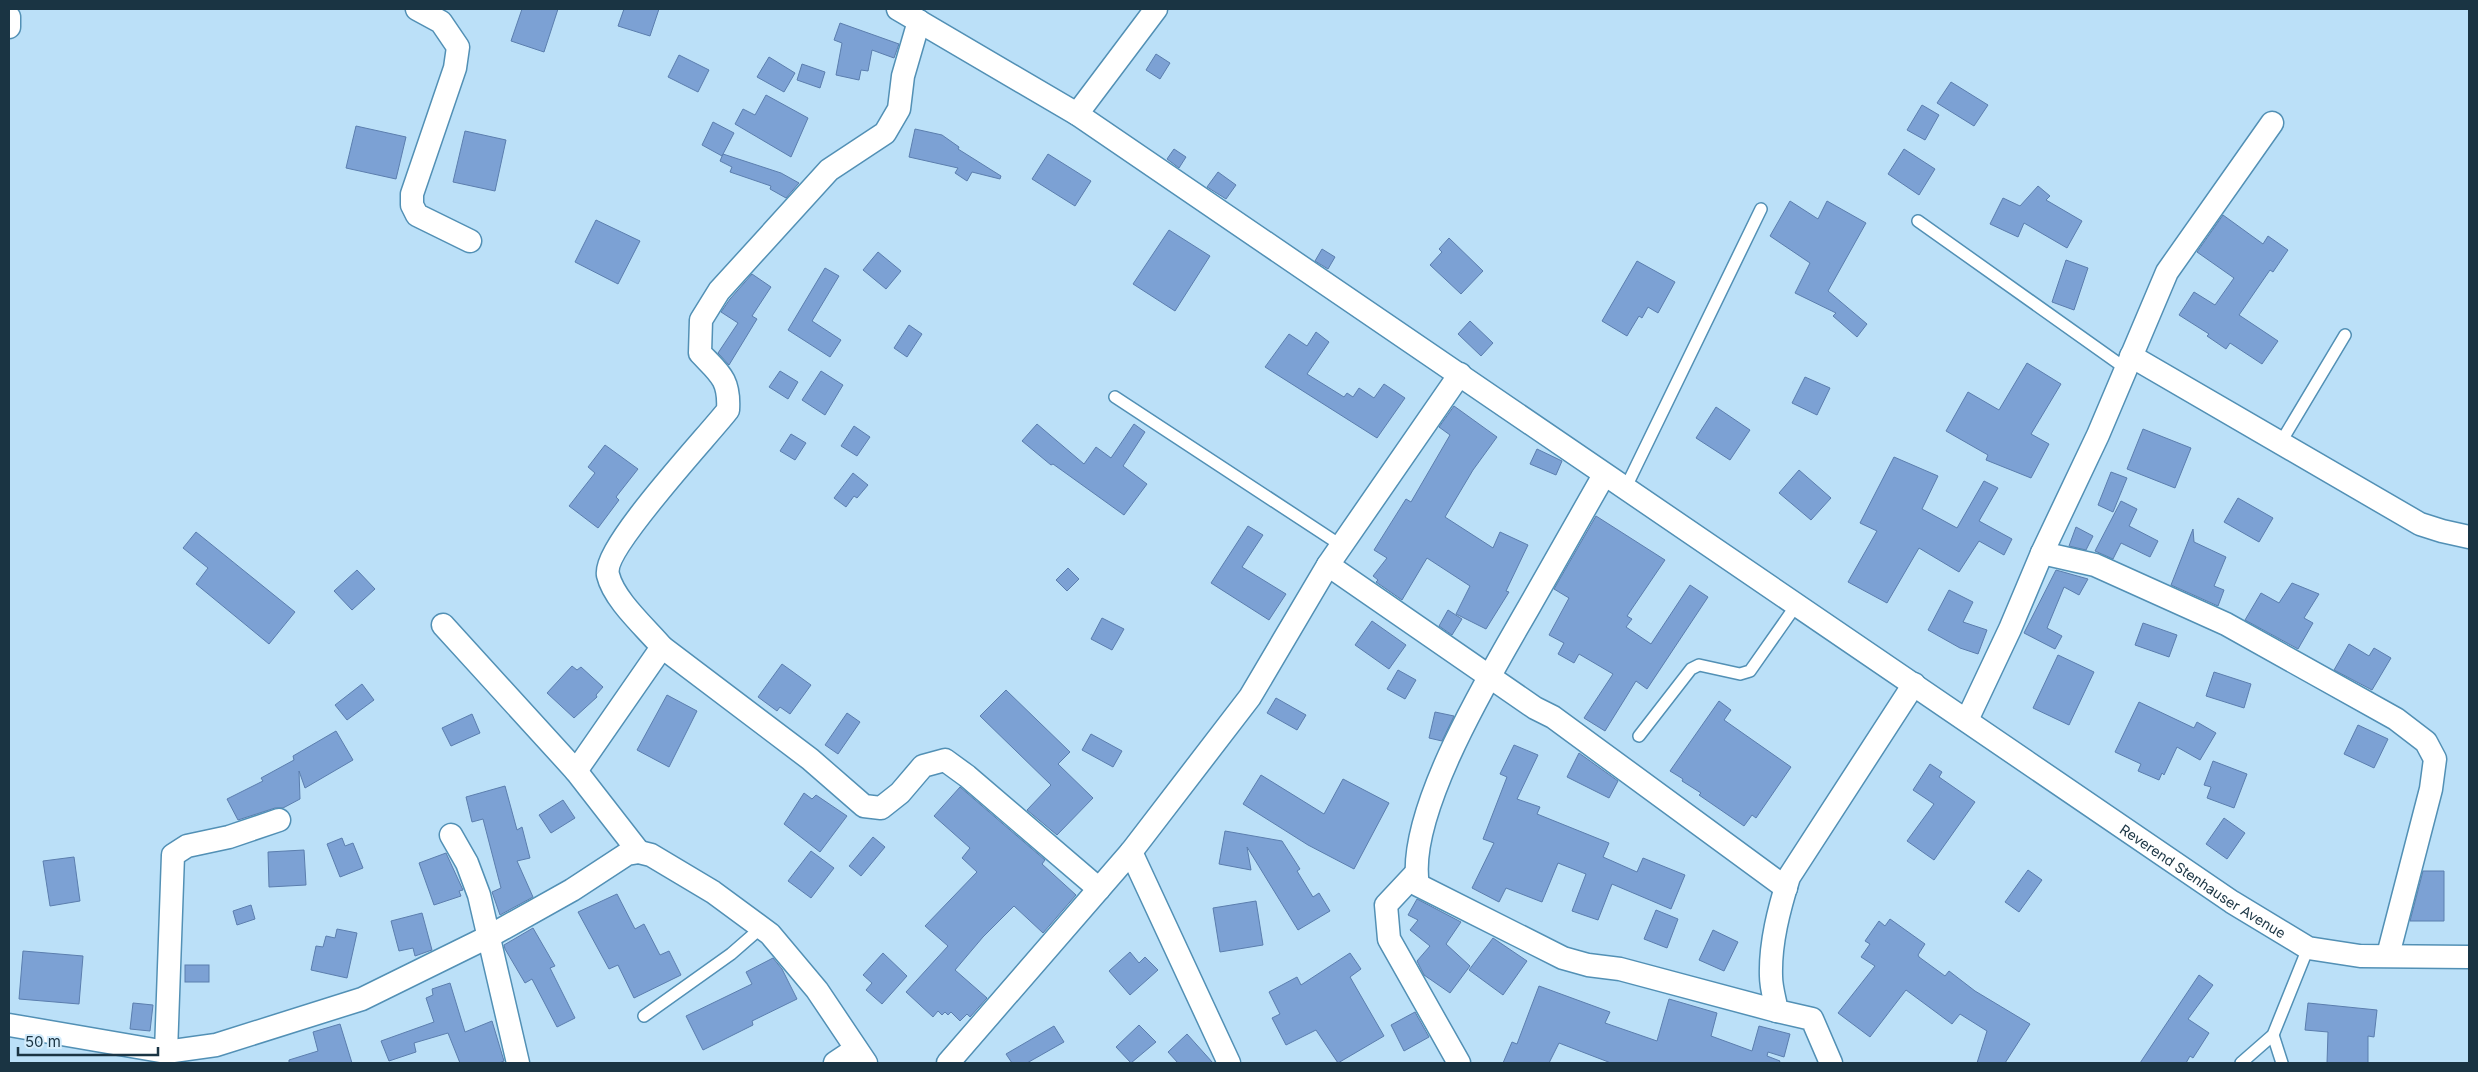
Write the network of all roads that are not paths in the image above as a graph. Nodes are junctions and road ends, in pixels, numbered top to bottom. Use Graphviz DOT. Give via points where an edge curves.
graph roads {
  1 [pos="417,9"];
  2 [pos="898,9"];
  3 [pos="1156,9"];
  4 [pos="9,17"];
  5 [pos="920,20"];
  6 [pos="9,28"];
  7 [pos="1077,114"];
  8 [pos="2272,123"];
  9 [pos="1761,209"];
  10 [pos="1918,221"];
  11 [pos="470,241"];
  12 [pos="2345,335"];
  13 [pos="2128,362"];
  14 [pos="1460,374"];
  15 [pos="1115,397"];
  16 [pos="2281,442"];
  17 [pos="1604,475"];
  18 [pos="1626,487"];
  19 [pos="2469,536"];
  20 [pos="1342,546"];
  21 [pos="2042,553"];
  22 [pos="1328,564"];
  23 [pos="1797,604"];
  24 [pos="442,625"];
  25 [pos="662,647"];
  26 [pos="1490,676"];
  27 [pos="1914,684"];
  28 [pos="1967,720"];
  29 [pos="1639,736"];
  30 [pos="576,772"];
  31 [pos="279,820"];
  32 [pos="451,835"];
  33 [pos="639,852"];
  34 [pos="1131,852"];
  35 [pos="1416,873"];
  36 [pos="1786,888"];
  37 [pos="1099,889"];
  38 [pos="762,927"];
  39 [pos="488,937"];
  40 [pos="2308,948"];
  41 [pos="2388,955"];
  42 [pos="2469,957"];
  43 [pos="1777,1011"];
  44 [pos="644,1016"];
  45 [pos="9,1025"];
  46 [pos="2273,1035"];
  47 [pos="166,1052"];
  48 [pos="861,1056"];
  49 [pos="518,1063"];
  50 [pos="835,1063"];
  51 [pos="948,1063"];
  52 [pos="1229,1063"];
  53 [pos="1458,1063"];
  54 [pos="1831,1063"];
  55 [pos="2241,1063"];
  56 [pos="2282,1063"];
  1 -- 11 [label="street" via="441,22 458,48 455,68 412,194 412,205 417,215"];
  2 -- 5 [label="street, Reverend Stenhauser Avenue"];
  3 -- 7 [label="street"];
  4 -- 6 [label="street"];
  5 -- 7 [label="street, Reverend Stenhauser Avenue"];
  5 -- 25 [label="street" via="903,76 899,110 885,133 829,170 719,291 701,320 700,353 725,379 729,393 728,410 630,526 607,572 613,590"];
  7 -- 14 [label="street, Reverend Stenhauser Avenue"];
  8 -- 13 [label="street" via="2167,272"];
  9 -- 18 [label="lane"];
  10 -- 13 [label="lane"];
  12 -- 16 [label="lane"];
  13 -- 16 [label="street"];
  13 -- 21 [label="street" via="2098,435"];
  14 -- 17 [label="street, Reverend Stenhauser Avenue"];
  14 -- 20 [label="street"];
  15 -- 20 [label="lane"];
  16 -- 19 [label="street" via="2420,524"];
  17 -- 18 [label="street, Reverend Stenhauser Avenue"];
  17 -- 26 [label="street"];
  18 -- 23 [label="street, Reverend Stenhauser Avenue"];
  20 -- 22 [label="street"];
  21 -- 28 [label="street"];
  21 -- 41 [label="street" via="2095,566 2226,624 2396,719 2426,742 2435,759 2431,788"];
  22 -- 26 [label="street"];
  22 -- 34 [label="street" via="1250,697"];
  23 -- 27 [label="street, Reverend Stenhauser Avenue"];
  23 -- 29 [label="lane" via="1750,671 1740,674 1699,665 1691,669"];
  24 -- 30 [label="street"];
  25 -- 30 [label="street"];
  25 -- 37 [label="street" via="810,759 864,806 881,808 900,793 923,766 945,760"];
  26 -- 35 [label="street" via="1434,794 1419,838"];
  26 -- 36 [label="street" via="1553,717"];
  27 -- 28 [label="street, Reverend Stenhauser Avenue"];
  27 -- 36 [label="street" via="1789,877"];
  28 -- 40 [label="street, Reverend Stenhauser Avenue" via="2146,845"];
  30 -- 33 [label="street"];
  31 -- 47 [label="street" via="188,846 173,855"];
  32 -- 39 [label="street" via="479,895"];
  33 -- 38 [label="street" via="651,855 713,892"];
  33 -- 39 [label="street" via="626,854 572,890"];
  34 -- 37 [label="street"];
  34 -- 52 [label="street"];
  35 -- 43 [label="street" via="1418,884 1563,958 1620,969"];
  35 -- 53 [label="street" via="1386,905 1389,939"];
  36 -- 43 [label="street" via="1772,945 1771,978"];
  37 -- 51 [label="street"];
  38 -- 44 [label="lane" via="731,954"];
  38 -- 48 [label="street" via="817,990"];
  39 -- 47 [label="street" via="362,998 216,1045"];
  39 -- 49 [label="street"];
  40 -- 41 [label="street, Reverend Stenhauser Avenue" via="2360,956"];
  40 -- 46 [label="lane"];
  41 -- 42 [label="street, Reverend Stenhauser Avenue"];
  43 -- 54 [label="street" via="1812,1019"];
  45 -- 47 [label="street"];
  46 -- 55 [label="lane"];
  46 -- 56 [label="lane"];
  48 -- 50 [label="street"];
}
